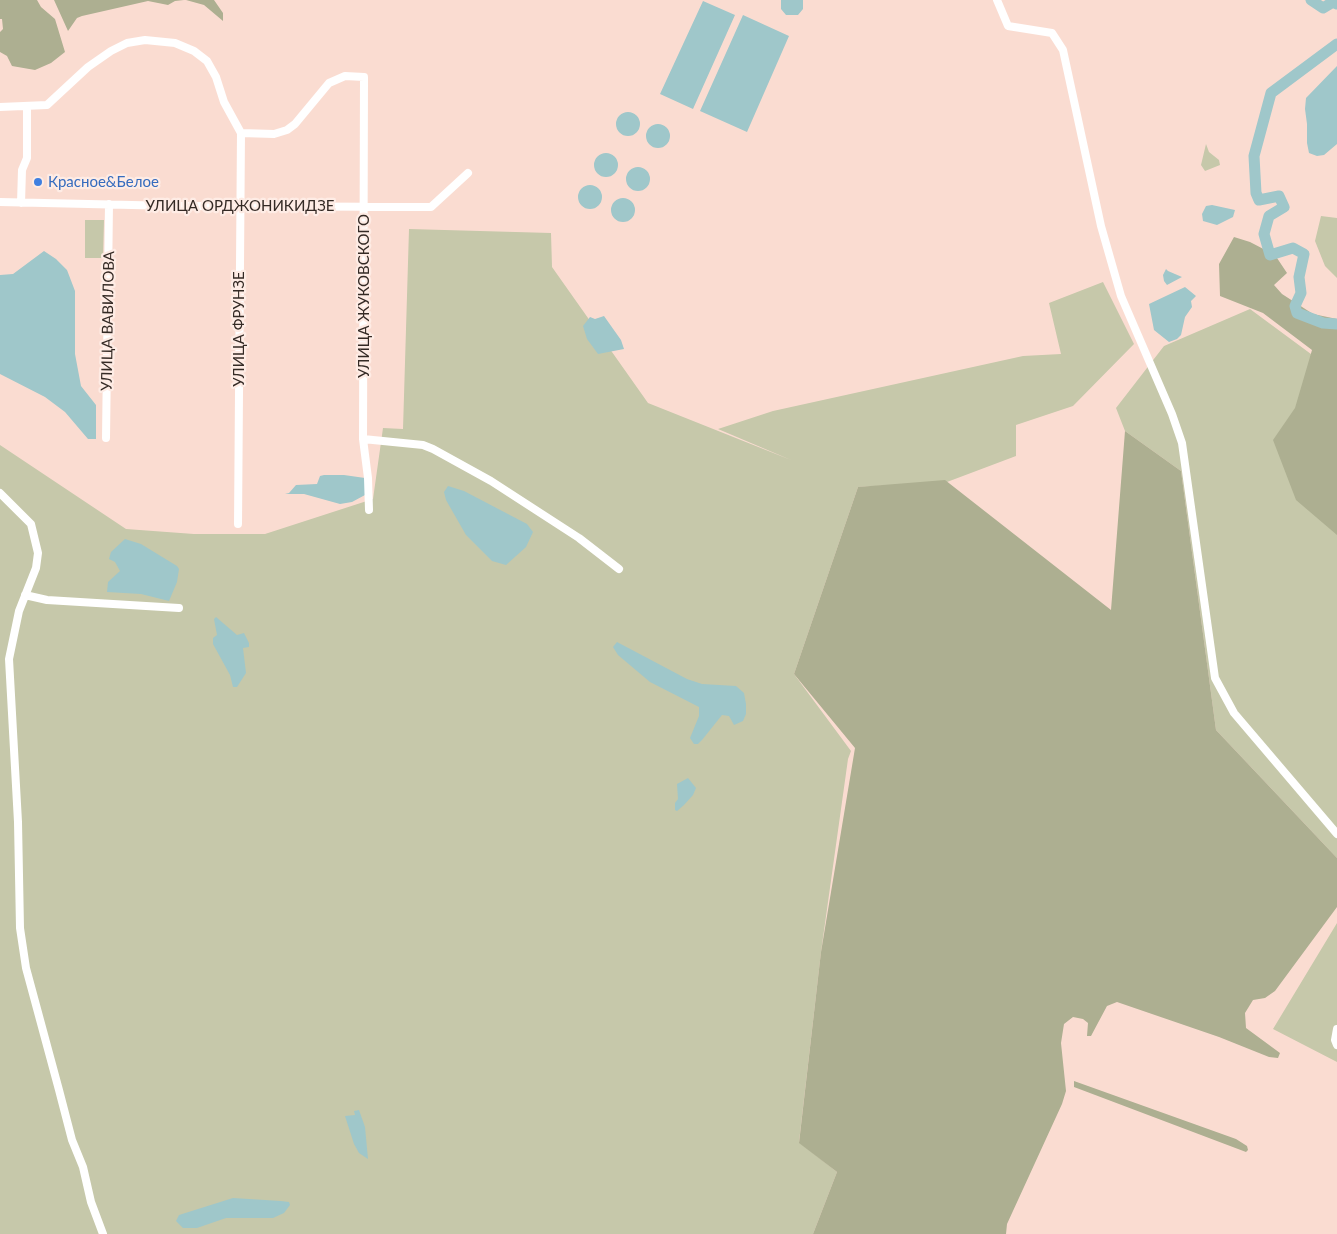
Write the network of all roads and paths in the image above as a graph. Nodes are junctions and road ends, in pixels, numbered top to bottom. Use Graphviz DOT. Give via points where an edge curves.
graph roads {
  1 [pos="997,0"];
  2 [pos="27,107"];
  3 [pos="0,108"];
  4 [pos="241,134"];
  5 [pos="468,173"];
  6 [pos="0,202"];
  7 [pos="22,203"];
  8 [pos="109,204"];
  9 [pos="239,204"];
  10 [pos="364,206"];
  11 [pos="106,438"];
  12 [pos="362,439"];
  13 [pos="0,493"];
  14 [pos="369,510"];
  15 [pos="238,524"];
  16 [pos="618,569"];
  17 [pos="25,594"];
  18 [pos="179,608"];
  19 [pos="1337,834"];
  20 [pos="1337,1029"];
  21 [pos="1337,1045"];
  22 [pos="103,1234"];
  1 -- 19 [label="street" via="1008,26 1052,33 1063,50 1101,226 1121,296 1182,442 1215,678 1234,713"];
  2 -- 3 [label="street"];
  2 -- 4 [label="street" via="46,105 88,67 127,43 152,40 175,43 207,61"];
  2 -- 7 [label="street"];
  4 -- 9 [label="street, УЛИЦА ФРУНЗЕ"];
  4 -- 10 [label="street, УЛИЦА ЖУКОВСКОГО" via="274,134 287,130 329,83 337,79 364,77"];
  5 -- 10 [label="street, УЛИЦА ОРДЖОНИКИДЗЕ" via="431,206"];
  6 -- 7 [label="street, УЛИЦА ОРДЖОНИКИДЗЕ"];
  7 -- 8 [label="street, УЛИЦА ОРДЖОНИКИДЗЕ"];
  8 -- 9 [label="street, УЛИЦА ОРДЖОНИКИДЗЕ"];
  8 -- 11 [label="street, УЛИЦА ВАВИЛОВА"];
  9 -- 10 [label="street, УЛИЦА ОРДЖОНИКИДЗЕ"];
  9 -- 15 [label="street, УЛИЦА ФРУНЗЕ"];
  10 -- 12 [label="street, УЛИЦА ЖУКОВСКОГО"];
  12 -- 14 [label="street, УЛИЦА ЖУКОВСКОГО"];
  12 -- 16 [label="street" via="433,448 579,538"];
  13 -- 17 [label="street" via="31,524 36,538 36,568"];
  17 -- 18 [label="street" via="47,600"];
  17 -- 22 [label="street" via="9,659 20,928 26,968 72,1140"];
  20 -- 21 [label="street"];
}
